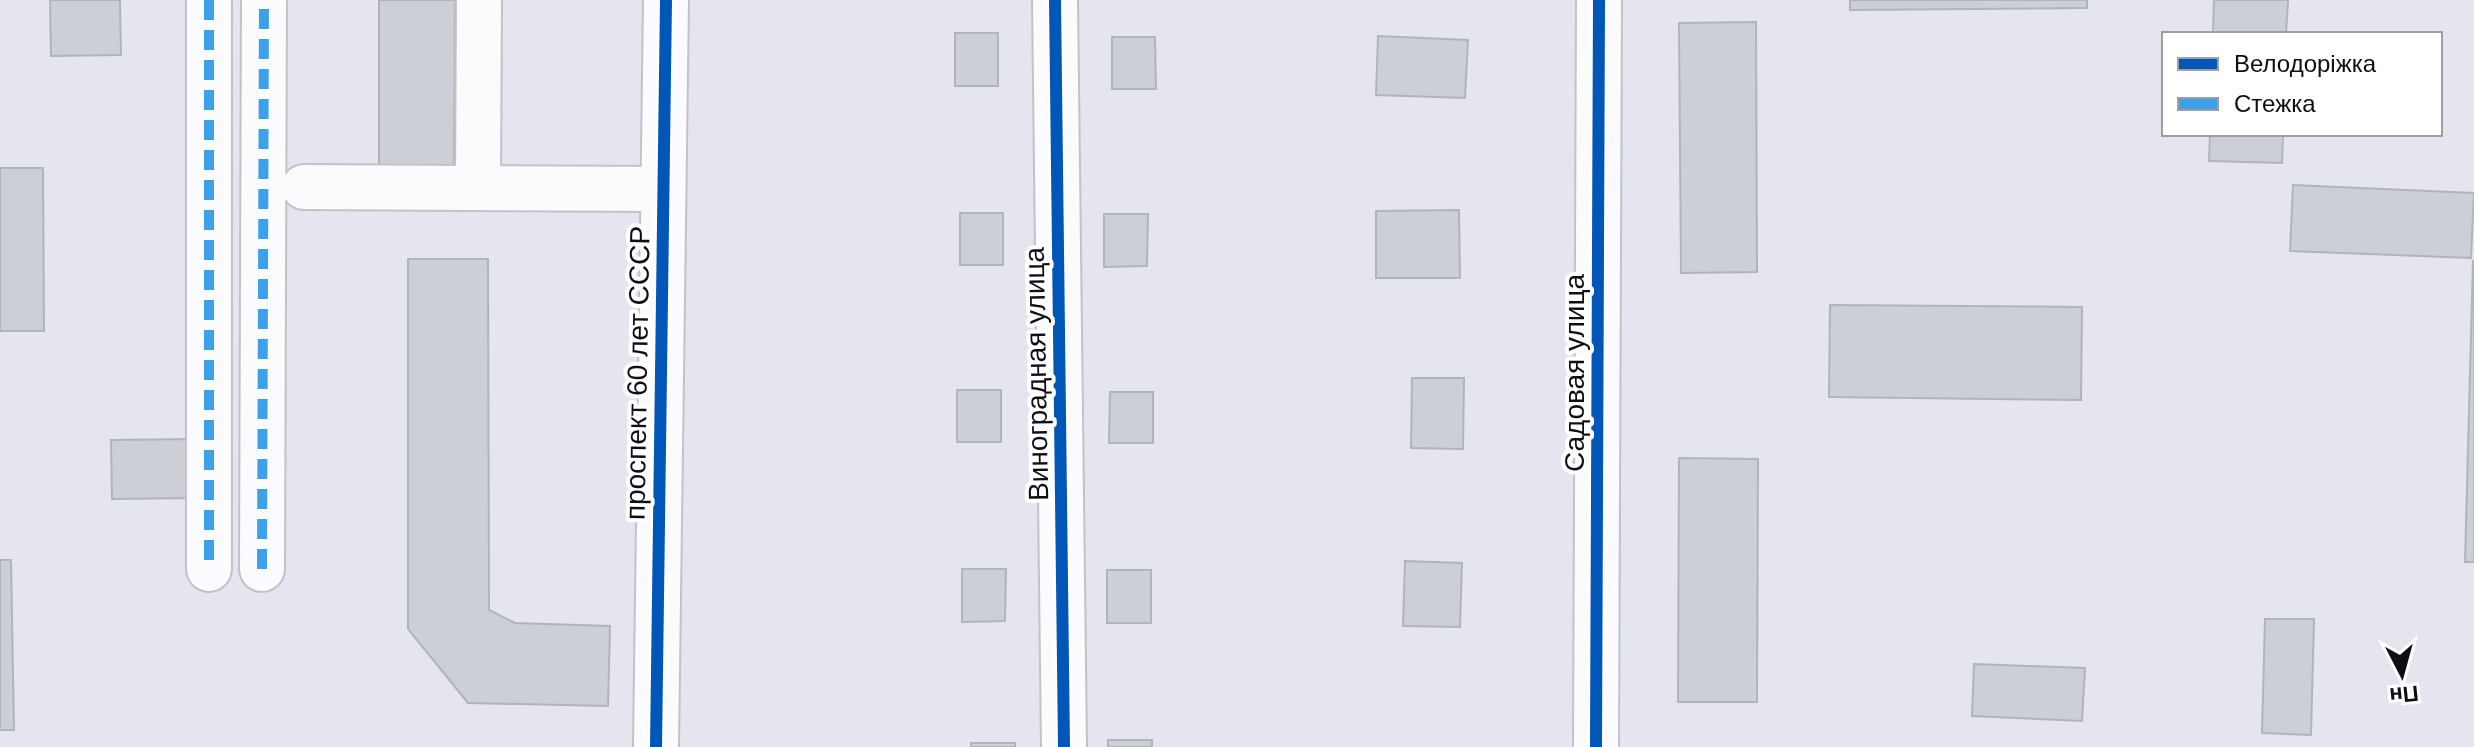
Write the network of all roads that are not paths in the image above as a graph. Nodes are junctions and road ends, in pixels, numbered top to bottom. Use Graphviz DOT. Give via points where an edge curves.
graph roads {
  1 [pos="209,0"];
  2 [pos="264,0"];
  3 [pos="479,0"];
  4 [pos="666,0"];
  5 [pos="1055,0"];
  6 [pos="1599,0"];
  7 [pos="478,186"];
  8 [pos="304,187"];
  9 [pos="663,189"];
  10 [pos="209,569"];
  11 [pos="262,569"];
  12 [pos="656,747"];
  13 [pos="1064,747"];
  14 [pos="1596,747"];
  1 -- 10 [label="street"];
  2 -- 11 [label="street"];
  3 -- 7 [label="street"];
  4 -- 9 [label="street, проспект 60 лет СССР"];
  5 -- 13 [label="street, Виноградная улица"];
  6 -- 14 [label="street, Садовая улица"];
  7 -- 8 [label="street"];
  7 -- 9 [label="street"];
  9 -- 12 [label="street, проспект 60 лет СССР"];
}
